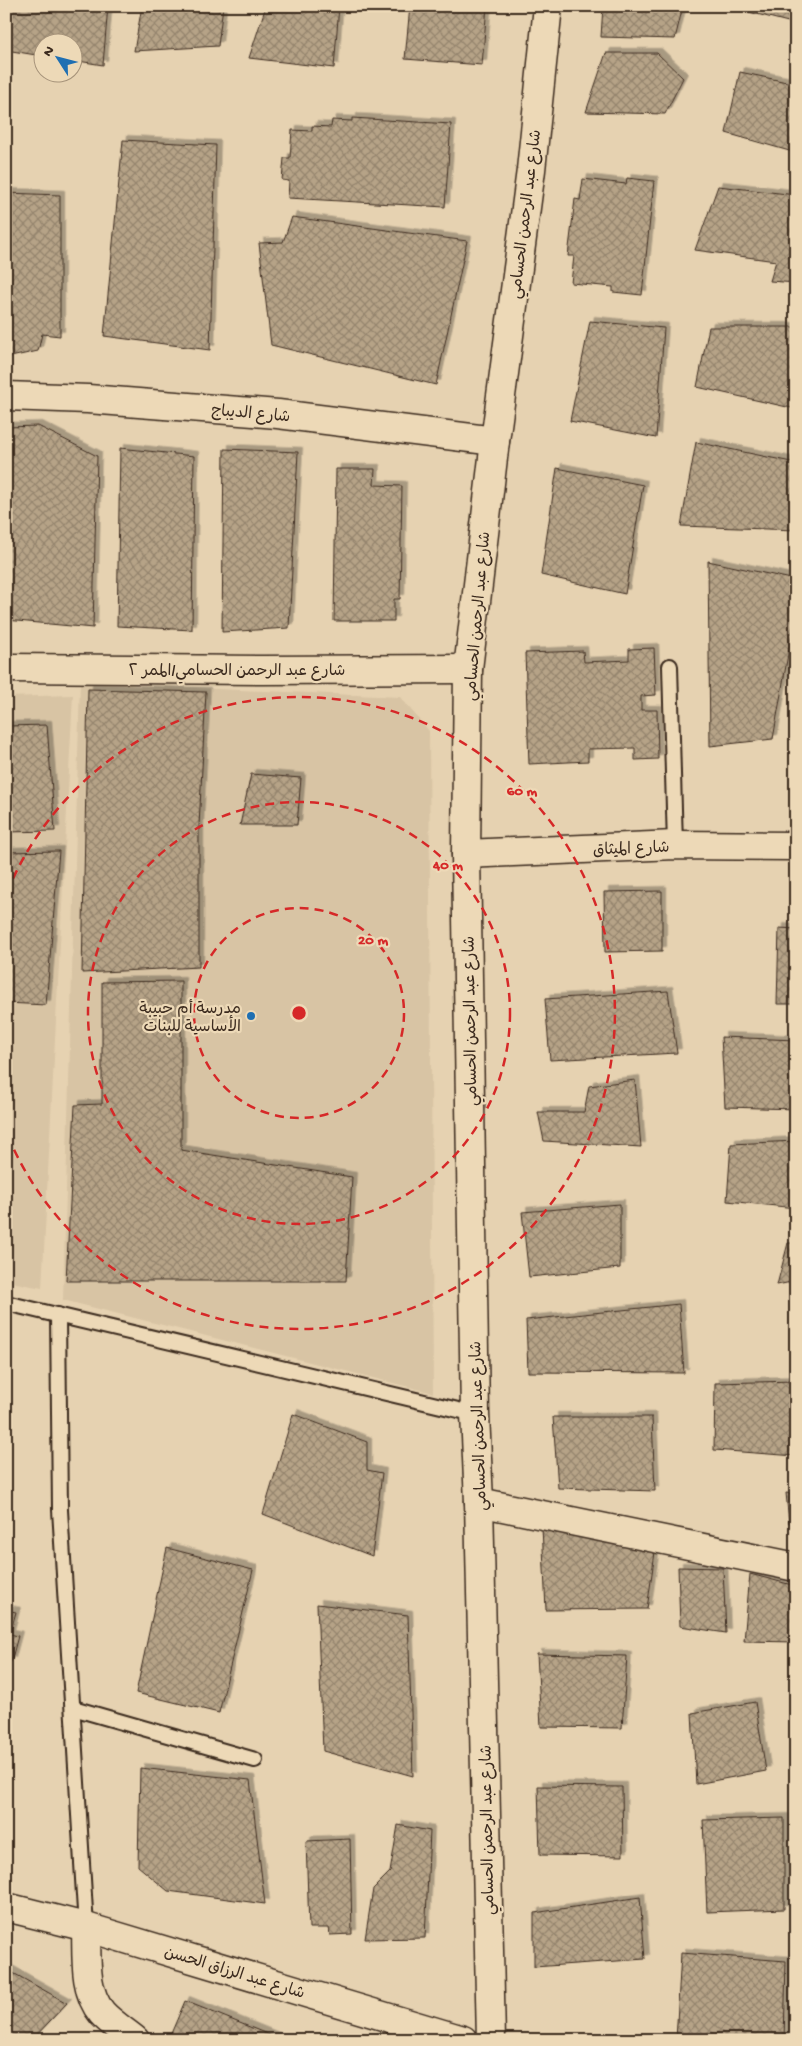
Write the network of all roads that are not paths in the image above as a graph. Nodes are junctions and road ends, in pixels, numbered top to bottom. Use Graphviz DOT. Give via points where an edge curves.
graph roads {
  1 [pos="548,6"];
  2 [pos="6,396"];
  3 [pos="495,441"];
  4 [pos="670,666"];
  5 [pos="6,668"];
  6 [pos="468,669"];
  7 [pos="675,844"];
  8 [pos="796,846"];
  9 [pos="466,854"];
  10 [pos="6,1303"];
  11 [pos="58,1315"];
  12 [pos="475,1414"];
  13 [pos="480,1502"];
  14 [pos="796,1566"];
  15 [pos="73,1708"];
  16 [pos="255,1760"];
  17 [pos="6,1907"];
  18 [pos="86,1927"];
  19 [pos="135,2040"];
  20 [pos="463,2040"];
  21 [pos="491,2040"];
  1 -- 3 [label="street, شارع عبد الرحمن الحسامي" via="531,170"];
  2 -- 3 [label="street, شارع الديباج" via="278,414"];
  3 -- 6 [label="street, شارع عبد الرحمن الحسامي"];
  4 -- 7 [label="lane"];
  5 -- 6 [label="street, شارع عبد الرحمن الحسامي/الممر ٢"];
  6 -- 9 [label="street, شارع عبد الرحمن الحسامي"];
  7 -- 8 [label="street, شارع الميثاق"];
  7 -- 9 [label="street, شارع الميثاق"];
  9 -- 12 [label="street, شارع عبد الرحمن الحسامي"];
  10 -- 11 [label="lane"];
  11 -- 12 [label="lane"];
  11 -- 15 [label="lane" via="60,1510"];
  12 -- 13 [label="street, شارع عبد الرحمن الحسامي"];
  13 -- 14 [label="street"];
  13 -- 21 [label="street, شارع عبد الرحمن الحسامي"];
  15 -- 16 [label="lane"];
  15 -- 18 [label="lane"];
  17 -- 18 [label="street, شارع عبد الرزاق الحسن"];
  18 -- 19 [label="street" via="94,2001 102,2013"];
  18 -- 20 [label="street, شارع عبد الرزاق الحسن"];
}
